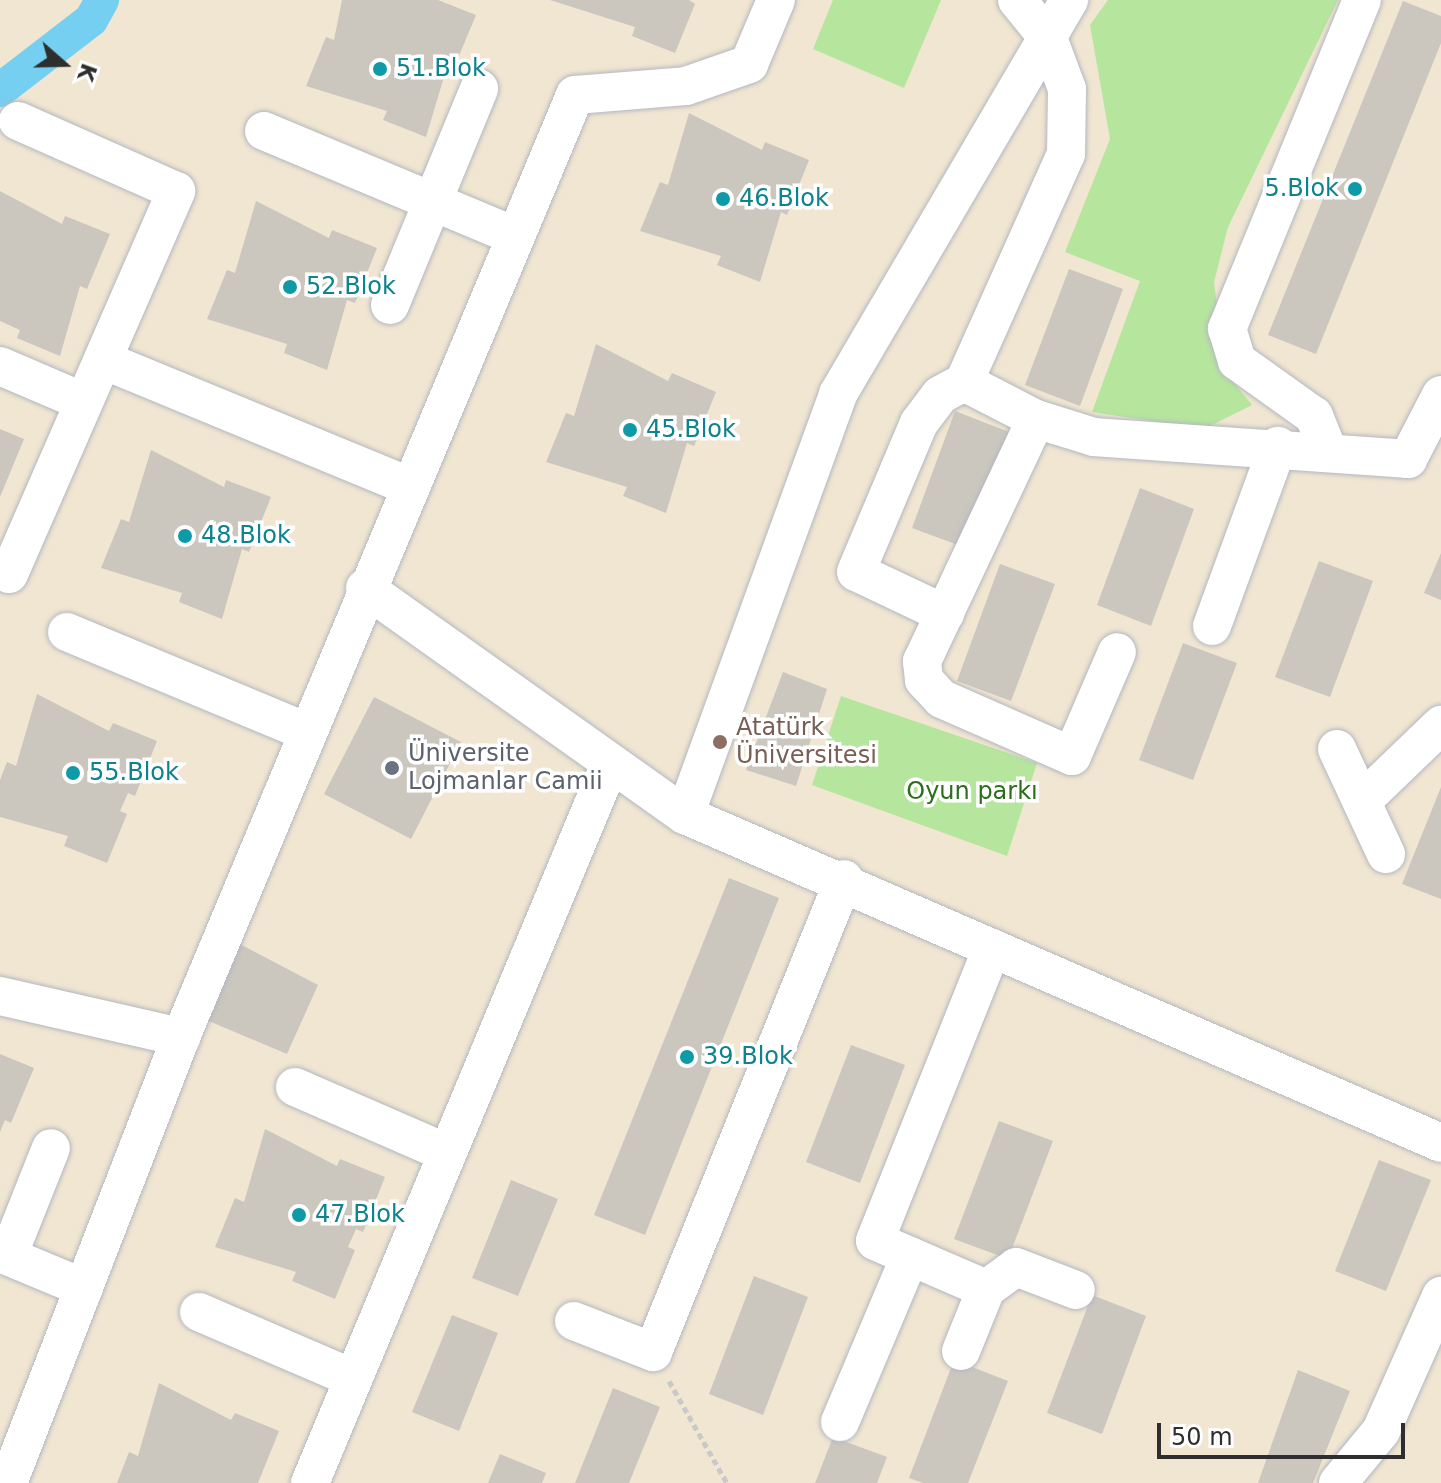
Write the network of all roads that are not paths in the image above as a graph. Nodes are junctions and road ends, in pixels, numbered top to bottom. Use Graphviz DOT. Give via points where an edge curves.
graph roads {
  1 [pos="776,0"];
  2 [pos="1017,0"];
  3 [pos="1069,0"];
  4 [pos="1362,0"];
  5 [pos="1048,38"];
  6 [pos="479,89"];
  7 [pos="18,121"];
  8 [pos="264,131"];
  9 [pos="433,201"];
  10 [pos="515,236"];
  11 [pos="390,305"];
  12 [pos="103,360"];
  13 [pos="0,366"];
  14 [pos="964,382"];
  15 [pos="1441,395"];
  16 [pos="84,402"];
  17 [pos="1036,419"];
  18 [pos="1278,446"];
  19 [pos="1327,448"];
  20 [pos="409,486"];
  21 [pos="9,574"];
  22 [pos="365,588"];
  23 [pos="945,614"];
  24 [pos="1212,626"];
  25 [pos="67,632"];
  26 [pos="1117,652"];
  27 [pos="1441,725"];
  28 [pos="307,732"];
  29 [pos="1337,749"];
  30 [pos="609,766"];
  31 [pos="1362,801"];
  32 [pos="685,815"];
  33 [pos="1386,854"];
  34 [pos="844,879"];
  35 [pos="992,948"];
  36 [pos="0,996"];
  37 [pos="181,1037"];
  38 [pos="295,1087"];
  39 [pos="1441,1143"];
  40 [pos="51,1148"];
  41 [pos="447,1153"];
  42 [pos="4,1254"];
  43 [pos="910,1256"];
  44 [pos="84,1288"];
  45 [pos="986,1289"];
  46 [pos="1076,1290"];
  47 [pos="1441,1296"];
  48 [pos="199,1312"];
  49 [pos="574,1321"];
  50 [pos="961,1351"];
  51 [pos="350,1377"];
  52 [pos="840,1422"];
  53 [pos="8,1483"];
  54 [pos="310,1483"];
  55 [pos="1338,1483"];
  1 -- 10 [label="street" via="749,64 686,86 575,95"];
  2 -- 5 [label="street"];
  3 -- 5 [label="street"];
  4 -- 19 [label="street" via="1227,329 1237,361 1314,416"];
  5 -- 14 [label="street" via="1067,89 1066,154"];
  5 -- 32 [label="street" via="838,394"];
  6 -- 9 [label="street"];
  7 -- 12 [label="street" via="176,191"];
  8 -- 9 [label="street"];
  9 -- 10 [label="street"];
  9 -- 11 [label="street"];
  10 -- 20 [label="street"];
  12 -- 16 [label="street"];
  12 -- 20 [label="street"];
  13 -- 16 [label="street"];
  14 -- 17 [label="street"];
  14 -- 23 [label="street" via="940,395 919,423 856,572"];
  15 -- 19 [label="street" via="1408,459"];
  16 -- 21 [label="street"];
  17 -- 18 [label="street" via="1094,437"];
  17 -- 23 [label="street"];
  18 -- 19 [label="street"];
  18 -- 24 [label="street"];
  20 -- 22 [label="street"];
  22 -- 28 [label="street"];
  22 -- 30 [label="street"];
  23 -- 26 [label="street" via="922,661 928,688 1072,756"];
  25 -- 28 [label="street"];
  27 -- 31 [label="street"];
  28 -- 37 [label="street"];
  29 -- 31 [label="street"];
  30 -- 32 [label="street"];
  30 -- 41 [label="street"];
  31 -- 33 [label="street"];
  32 -- 34 [label="street"];
  34 -- 35 [label="street"];
  34 -- 49 [label="street" via="653,1352"];
  35 -- 39 [label="street"];
  35 -- 43 [label="street" via="875,1241"];
  36 -- 37 [label="street" via="90,1022"];
  37 -- 44 [label="street"];
  38 -- 41 [label="street"];
  40 -- 42 [label="street"];
  41 -- 51 [label="street"];
  42 -- 44 [label="street"];
  43 -- 45 [label="street"];
  43 -- 52 [label="street"];
  44 -- 53 [label="street"];
  45 -- 46 [label="street" via="1016,1267"];
  45 -- 50 [label="street"];
  47 -- 55 [label="street" via="1381,1431"];
  48 -- 51 [label="street"];
  51 -- 54 [label="street"];
}
